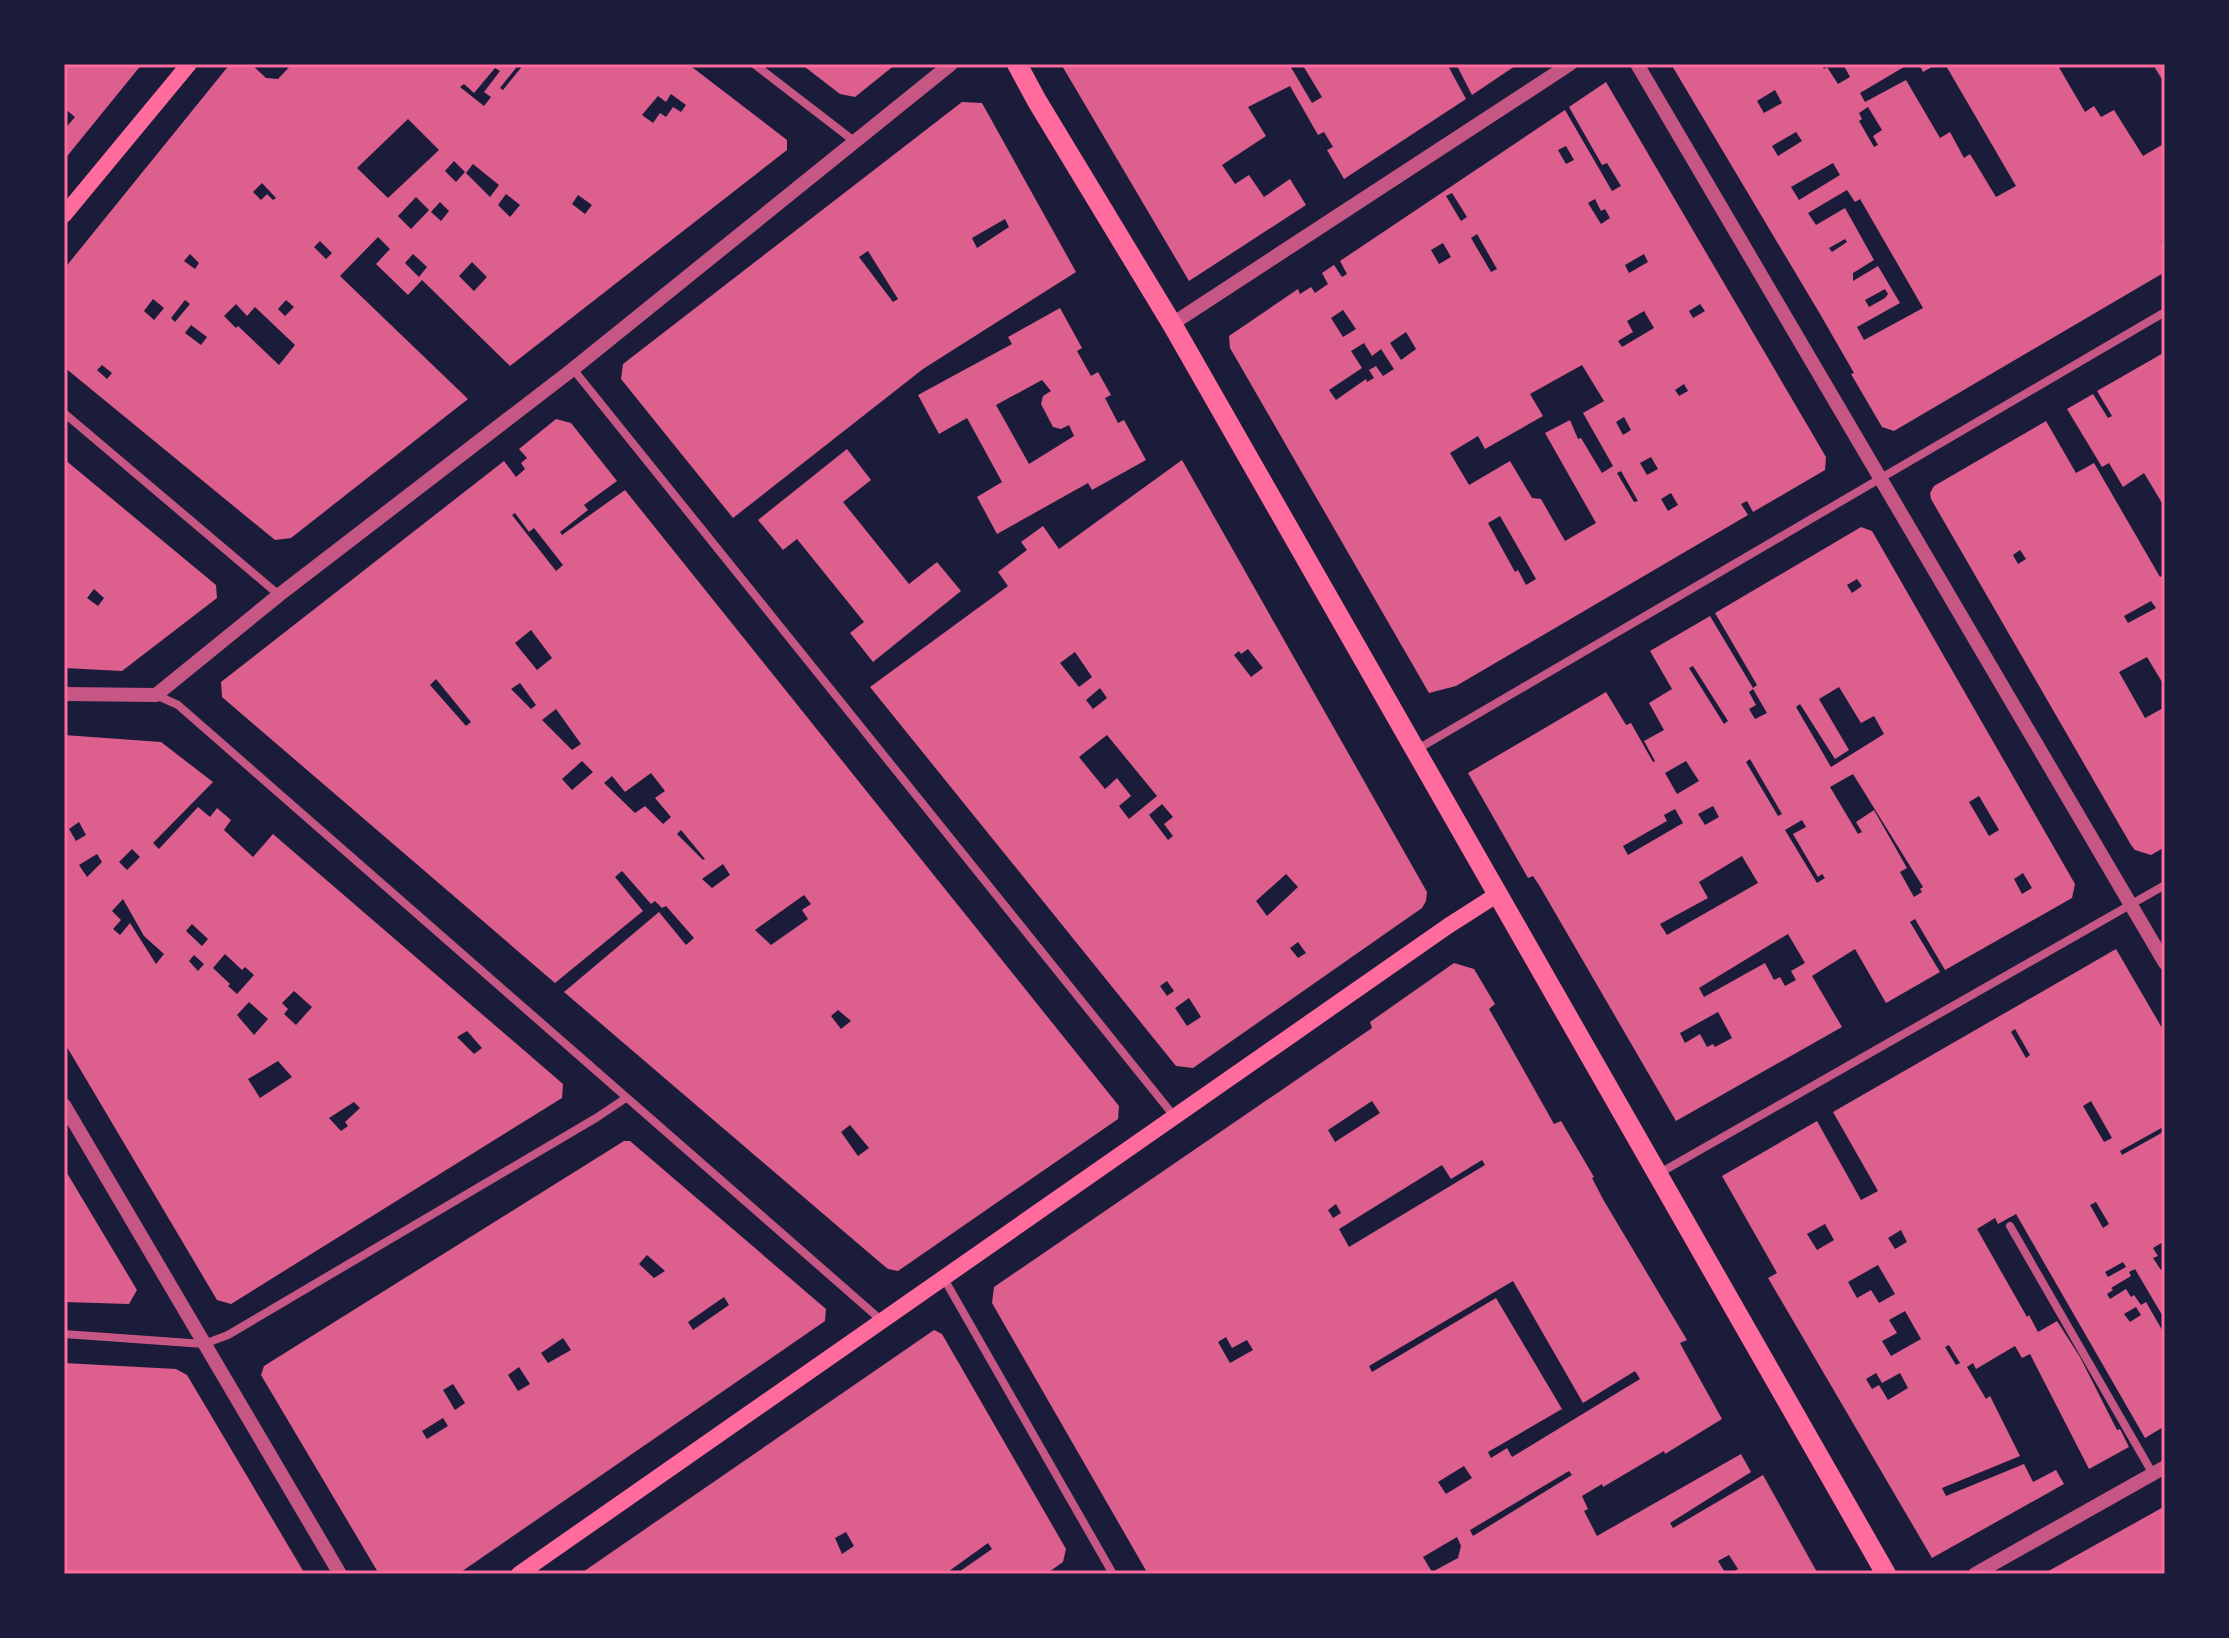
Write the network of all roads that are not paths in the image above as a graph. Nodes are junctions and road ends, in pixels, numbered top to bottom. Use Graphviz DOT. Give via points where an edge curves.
graph roads {
  1 [pos="189,64"];
  2 [pos="754,64"];
  3 [pos="951,64"];
  4 [pos="1017,64"];
  5 [pos="1570,64"];
  6 [pos="1637,64"];
  7 [pos="854,141"];
  8 [pos="64,215"];
  9 [pos="2165,312"];
  10 [pos="1172,324"];
  11 [pos="573,369"];
  12 [pos="64,413"];
  13 [pos="1880,480"];
  14 [pos="279,595"];
  15 [pos="64,694"];
  16 [pos="156,695"];
  17 [pos="1416,750"];
  18 [pos="2165,885"];
  19 [pos="1498,894"];
  20 [pos="2130,904"];
  21 [pos="2165,963"];
  22 [pos="626,1098"];
  23 [pos="64,1105"];
  24 [pos="1174,1116"];
  25 [pos="1657,1174"];
  26 [pos="2010,1226"];
  27 [pos="943,1277"];
  28 [pos="881,1320"];
  29 [pos="64,1334"];
  30 [pos="204,1344"];
  31 [pos="2159,1470"];
  32 [pos="340,1574"];
  33 [pos="519,1574"];
  34 [pos="1113,1574"];
  35 [pos="1886,1574"];
  36 [pos="1975,1574"];
  1 -- 8 [label="main road"];
  2 -- 7 [label="street"];
  3 -- 7 [label="street"];
  4 -- 10 [label="main road"];
  5 -- 10 [label="street"];
  6 -- 13 [label="street"];
  7 -- 11 [label="street"];
  9 -- 13 [label="street"];
  10 -- 17 [label="main road"];
  11 -- 14 [label="street"];
  11 -- 24 [label="street"];
  12 -- 14 [label="street"];
  13 -- 17 [label="street"];
  13 -- 20 [label="street"];
  14 -- 16 [label="street"];
  15 -- 16 [label="street"];
  16 -- 22 [label="street" via="178,705"];
  17 -- 19 [label="main road"];
  18 -- 20 [label="street"];
  19 -- 24 [label="main road"];
  19 -- 25 [label="main road"];
  20 -- 21 [label="street"];
  20 -- 25 [label="street"];
  22 -- 28 [label="street"];
  22 -- 30 [label="street" via="241,1329"];
  23 -- 30 [label="street"];
  24 -- 27 [label="main road"];
  25 -- 35 [label="main road"];
  26 -- 31 [label="street"];
  27 -- 28 [label="main road"];
  27 -- 34 [label="street"];
  28 -- 33 [label="main road"];
  29 -- 30 [label="street"];
  30 -- 32 [label="street"];
  31 -- 36 [label="street"];
}
